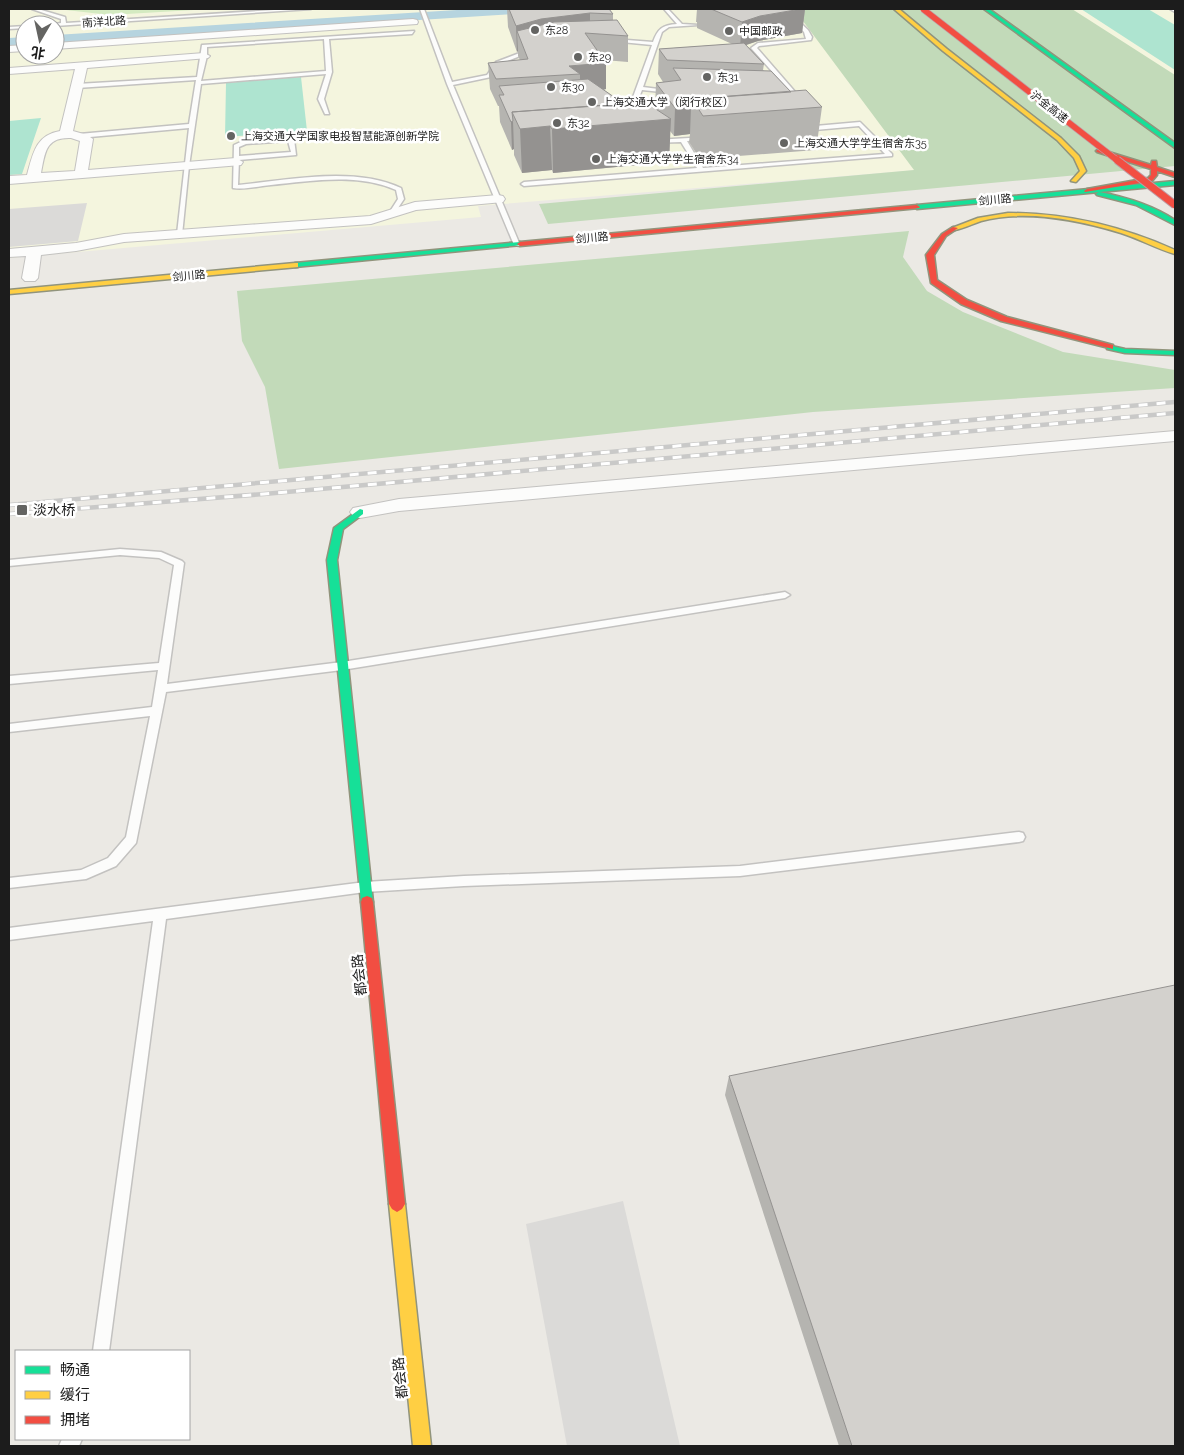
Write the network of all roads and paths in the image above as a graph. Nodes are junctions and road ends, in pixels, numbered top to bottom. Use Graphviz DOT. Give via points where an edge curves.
graph roads {
  1 [pos="34,9"];
  2 [pos="309,9"];
  3 [pos="666,9"];
  4 [pos="784,9"];
  5 [pos="896,9"];
  6 [pos="923,9"];
  7 [pos="940,9"];
  8 [pos="986,9"];
  9 [pos="1172,9"];
  10 [pos="422,10"];
  11 [pos="1175,11"];
  12 [pos="53,15"];
  13 [pos="65,24"];
  14 [pos="680,25"];
  15 [pos="696,25"];
  16 [pos="412,27"];
  17 [pos="971,32"];
  18 [pos="326,38"];
  19 [pos="607,40"];
  20 [pos="655,44"];
  21 [pos="65,45"];
  22 [pos="540,47"];
  23 [pos="204,56"];
  24 [pos="82,66"];
  25 [pos="9,71"];
  26 [pos="329,72"];
  27 [pos="198,80"];
  28 [pos="450,84"];
  29 [pos="77,86"];
  30 [pos="640,88"];
  31 [pos="683,92"];
  32 [pos="786,95"];
  33 [pos="636,99"];
  34 [pos="597,102"];
  35 [pos="327,113"];
  36 [pos="630,125"];
  37 [pos="191,126"];
  38 [pos="801,129"];
  39 [pos="73,135"];
  40 [pos="712,137"];
  41 [pos="653,138"];
  42 [pos="1059,139"];
  43 [pos="683,140"];
  44 [pos="1153,140"];
  45 [pos="643,143"];
  46 [pos="1175,146"];
  47 [pos="1128,147"];
  48 [pos="236,160"];
  49 [pos="186,166"];
  50 [pos="701,169"];
  51 [pos="80,174"];
  52 [pos="1153,174"];
  53 [pos="33,178"];
  54 [pos="9,180"];
  55 [pos="1173,180"];
  56 [pos="1074,181"];
  57 [pos="524,184"];
  58 [pos="1087,192"];
  59 [pos="498,199"];
  60 [pos="1175,205"];
  61 [pos="392,213"];
  62 [pos="1175,223"];
  63 [pos="180,234"];
  64 [pos="512,234"];
  65 [pos="517,245"];
  66 [pos="34,251"];
  67 [pos="1175,252"];
  68 [pos="9,253"];
  69 [pos="176,264"];
  70 [pos="28,278"];
  71 [pos="9,292"];
  72 [pos="1175,353"];
  73 [pos="1175,436"];
  74 [pos="360,512"];
  75 [pos="9,563"];
  76 [pos="785,595"];
  77 [pos="164,666"];
  78 [pos="342,666"];
  79 [pos="9,680"];
  80 [pos="161,688"];
  81 [pos="156,711"];
  82 [pos="9,728"];
  83 [pos="1019,837"];
  84 [pos="9,883"];
  85 [pos="365,888"];
  86 [pos="160,914"];
  87 [pos="9,934"];
  88 [pos="101,1350"];
  89 [pos="422,1446"];
  1 -- 12 [label="lane"];
  2 -- 13 [label="lane, 南洋北路"];
  3 -- 14 [label="lane"];
  4 -- 32 [label="lane" via="806,31 808,40 754,48 795,95"];
  5 -- 42 [label="main road"];
  6 -- 60 [label="main road, 沪金高速, bridge"];
  7 -- 17 [label="main road"];
  8 -- 44 [label="main road"];
  9 -- 11 [label="lane"];
  10 -- 28 [label="lane"];
  14 -- 15 [label="lane" via="689,22"];
  14 -- 20 [label="lane" via="660,30"];
  16 -- 18 [label="lane"];
  16 -- 21 [label="street"];
  18 -- 23 [label="lane" via="204,46"];
  18 -- 26 [label="lane"];
  19 -- 20 [label="lane"];
  20 -- 30 [label="lane"];
  22 -- 28 [label="lane" via="498,63 489,76"];
  23 -- 24 [label="street"];
  23 -- 27 [label="lane"];
  24 -- 25 [label="street"];
  24 -- 29 [label="street"];
  26 -- 27 [label="lane"];
  26 -- 35 [label="lane" via="321,99"];
  27 -- 29 [label="lane"];
  27 -- 37 [label="lane"];
  28 -- 59 [label="lane"];
  29 -- 39 [label="street"];
  30 -- 31 [label="lane"];
  30 -- 33 [label="lane"];
  33 -- 34 [label="lane"];
  33 -- 36 [label="lane" via="628,118"];
  37 -- 39 [label="lane"];
  37 -- 49 [label="lane"];
  38 -- 50 [label="lane" via="860,124 890,155"];
  39 -- 51 [label="street" via="87,139"];
  39 -- 53 [label="street" via="50,138 44,143"];
  40 -- 43 [label="lane"];
  41 -- 43 [label="lane"];
  42 -- 52 [label="main road"];
  42 -- 56 [label="main road" via="1077,157 1083,171"];
  43 -- 45 [label="lane"];
  43 -- 50 [label="lane"];
  44 -- 46 [label="main road"];
  44 -- 52 [label="main road"];
  47 -- 55 [label="main road"];
  48 -- 48 [label="lane" via="294,154 291,139 245,142 236,146"];
  48 -- 49 [label="street"];
  48 -- 61 [label="lane" via="235,187 350,178 392,184 399,189 401,200"];
  49 -- 51 [label="street"];
  49 -- 63 [label="lane"];
  50 -- 57 [label="lane"];
  51 -- 53 [label="street"];
  52 -- 55 [label="main road"];
  52 -- 56 [label="main road, 剑川路"];
  52 -- 58 [label="main road"];
  53 -- 54 [label="street"];
  55 -- 58 [label="main road, 剑川路"];
  56 -- 58 [label="main road"];
  56 -- 64 [label="main road, 剑川路"];
  58 -- 62 [label="main road" via="1124,199 1163,213"];
  58 -- 65 [label="main road, 剑川路"];
  59 -- 61 [label="street" via="415,206"];
  59 -- 64 [label="lane"];
  61 -- 63 [label="street" via="371,220"];
  63 -- 66 [label="street" via="124,238"];
  64 -- 65 [label="lane"];
  64 -- 69 [label="main road, 剑川路"];
  65 -- 71 [label="main road, 剑川路"];
  66 -- 68 [label="street"];
  66 -- 70 [label="street"];
  67 -- 72 [label="main road" via="1123,231 1069,219 1040,217 994,218 970,223 944,234 930,255 934,281 964,302 1004,318 1125,351"];
  73 -- 74 [label="street" via="399,505"];
  74 -- 78 [label="main road, 都会路" via="339,528 332,560"];
  75 -- 77 [label="lane" via="120,552 161,555 178,563"];
  76 -- 78 [label="lane"];
  77 -- 79 [label="lane"];
  77 -- 80 [label="lane"];
  78 -- 80 [label="lane"];
  78 -- 85 [label="main road, 都会路"];
  80 -- 81 [label="lane"];
  81 -- 82 [label="lane"];
  81 -- 84 [label="lane" via="132,839 112,862 82,875"];
  83 -- 85 [label="lane" via="740,871 464,881"];
  85 -- 86 [label="lane"];
  85 -- 89 [label="main road, 都会路"];
  86 -- 87 [label="lane"];
  86 -- 88 [label="lane"];
}
